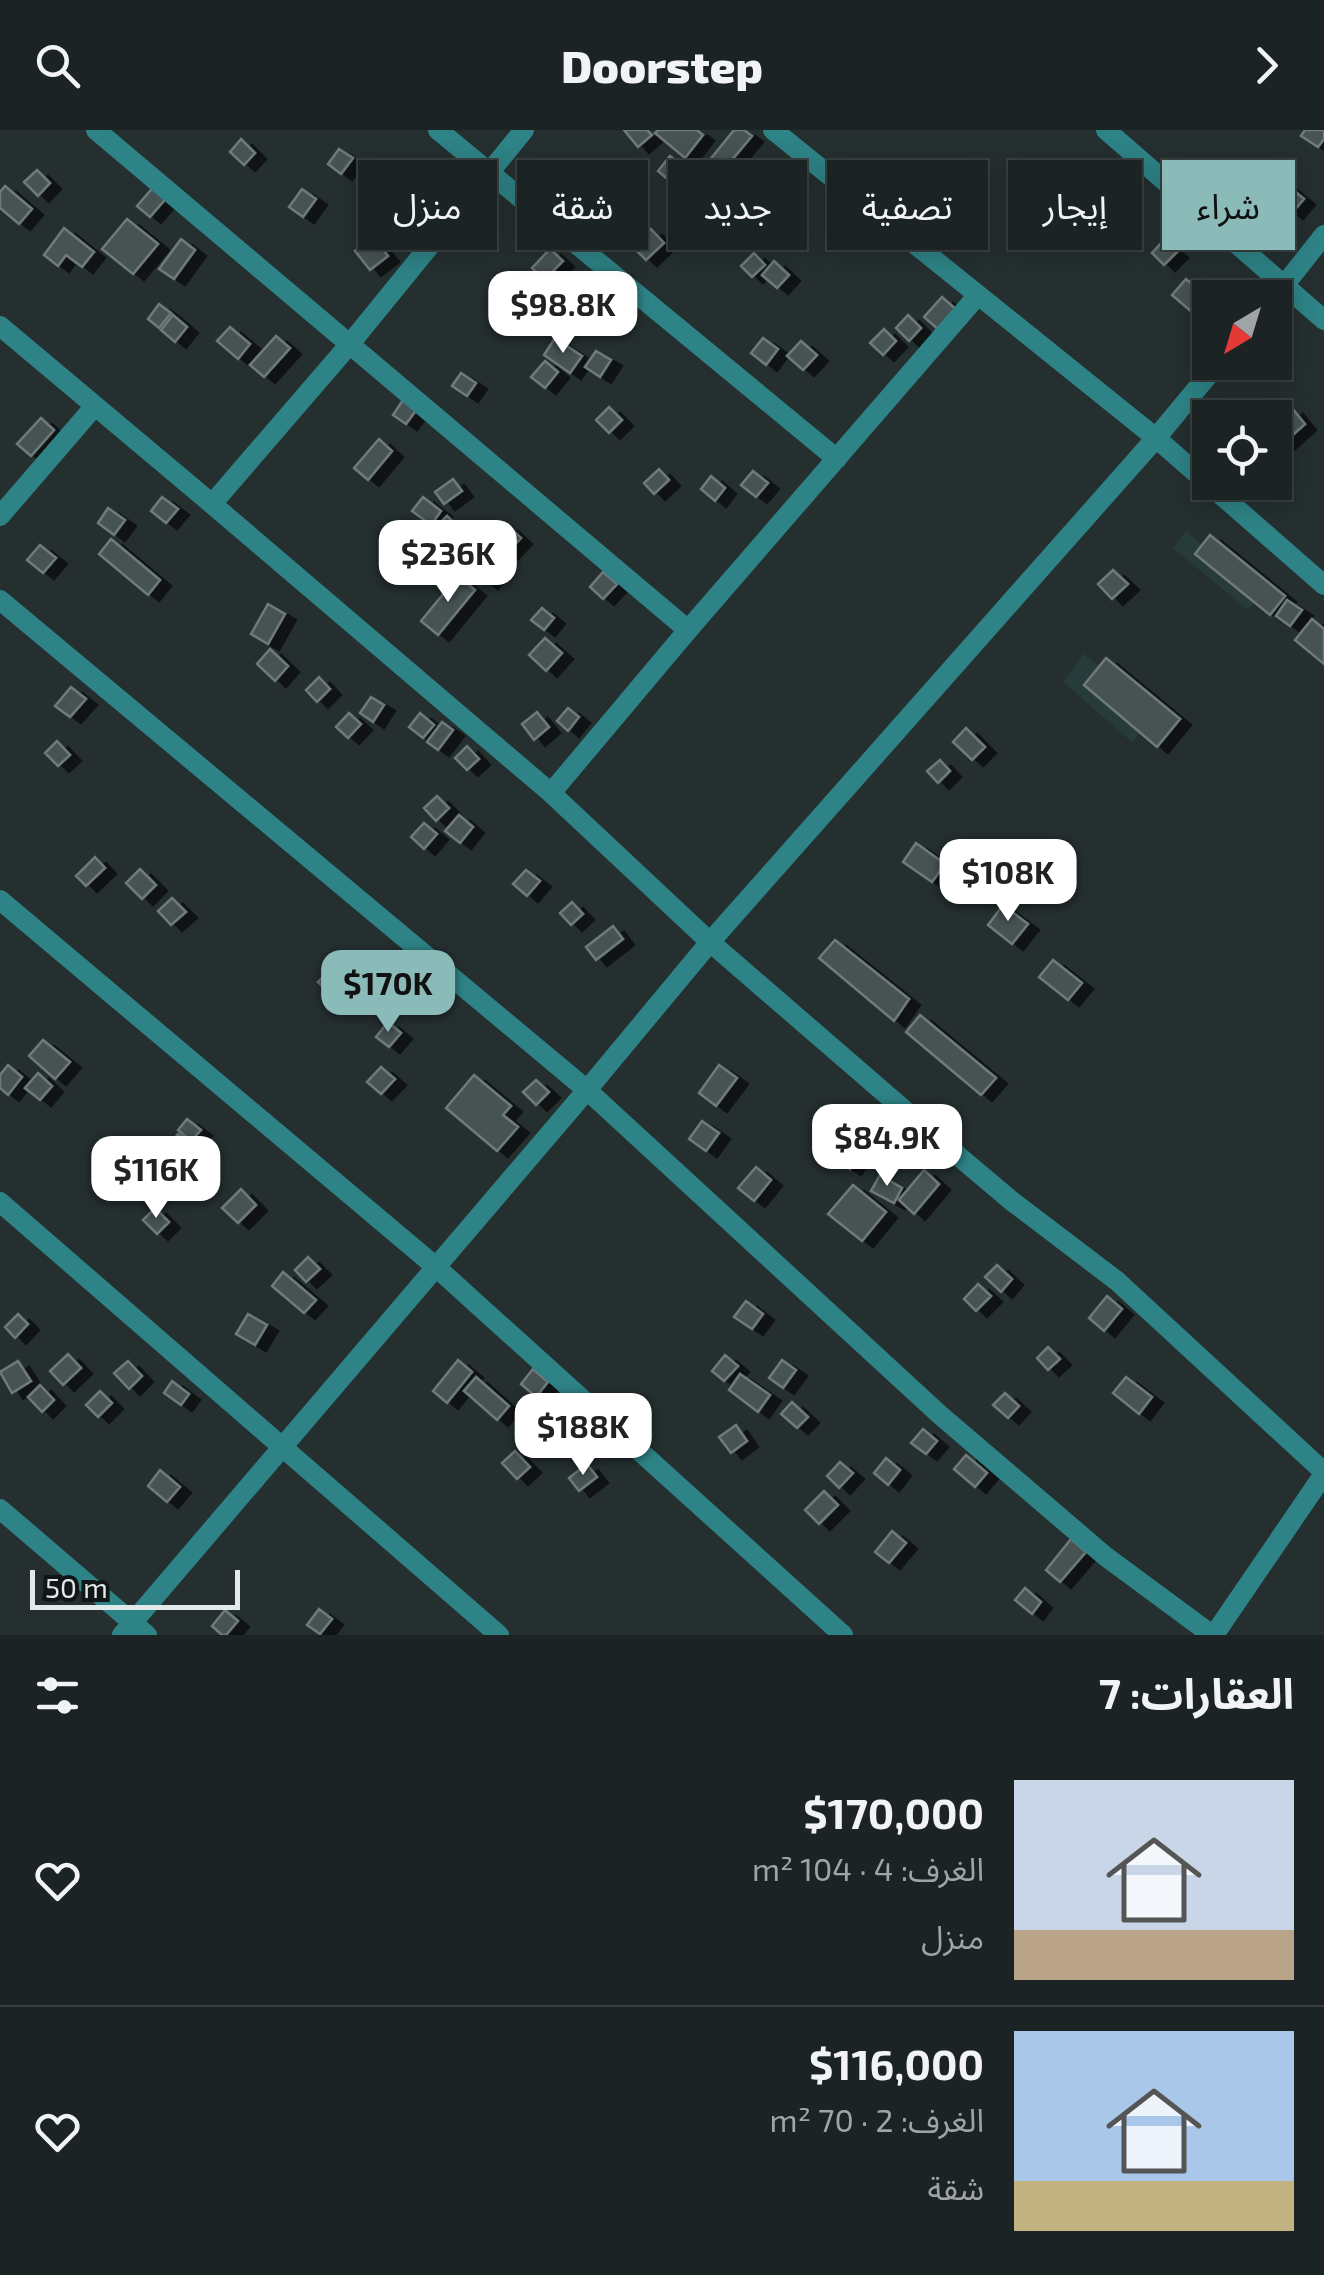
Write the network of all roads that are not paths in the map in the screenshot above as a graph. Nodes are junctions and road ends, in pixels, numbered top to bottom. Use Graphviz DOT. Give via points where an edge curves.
graph roads {
  1 [pos="96,130"];
  2 [pos="438,130"];
  3 [pos="524,130"];
  4 [pos="773,130"];
  5 [pos="1106,130"];
  6 [pos="474,160"];
  7 [pos="497,162"];
  8 [pos="497,179"];
  9 [pos="1324,235"];
  10 [pos="426,250"];
  11 [pos="1265,280"];
  12 [pos="1288,280"];
  13 [pos="978,294"];
  14 [pos="1292,301"];
  15 [pos="1324,320"];
  16 [pos="0,326"];
  17 [pos="349,345"];
  18 [pos="1204,380"];
  19 [pos="94,407"];
  20 [pos="1156,438"];
  21 [pos="837,459"];
  22 [pos="212,504"];
  23 [pos="0,516"];
  24 [pos="1324,585"];
  25 [pos="0,600"];
  26 [pos="688,630"];
  27 [pos="551,793"];
  28 [pos="0,900"];
  29 [pos="710,942"];
  30 [pos="587,1090"];
  31 [pos="0,1202"];
  32 [pos="436,1267"];
  33 [pos="282,1445"];
  34 [pos="1324,1473"];
  35 [pos="0,1509"];
  36 [pos="134,1631"];
  37 [pos="500,1635"];
  38 [pos="843,1635"];
  39 [pos="1213,1635"];
  1 -- 17 [label="street"];
  2 -- 6 [label="street"];
  3 -- 7 [label="street"];
  4 -- 13 [label="street"];
  5 -- 11 [label="street"];
  8 -- 21 [label="street"];
  9 -- 12 [label="street"];
  10 -- 17 [label="street"];
  13 -- 20 [label="street"];
  13 -- 21 [label="street"];
  14 -- 15 [label="street"];
  16 -- 19 [label="street"];
  17 -- 22 [label="street"];
  17 -- 26 [label="street"];
  18 -- 20 [label="street"];
  19 -- 22 [label="street"];
  19 -- 23 [label="street"];
  20 -- 24 [label="street"];
  20 -- 29 [label="street"];
  21 -- 26 [label="street"];
  22 -- 27 [label="street"];
  25 -- 30 [label="street"];
  26 -- 27 [label="street"];
  27 -- 29 [label="street"];
  28 -- 32 [label="street"];
  29 -- 30 [label="street"];
  29 -- 34 [label="street" via="1013,1202 1117,1281"];
  30 -- 32 [label="street"];
  30 -- 39 [label="street" via="939,1414 1105,1556"];
  31 -- 33 [label="street"];
  32 -- 33 [label="street"];
  32 -- 38 [label="street"];
  33 -- 36 [label="street"];
  33 -- 37 [label="street"];
  34 -- 39 [label="street"];
  35 -- 36 [label="street"];
}
